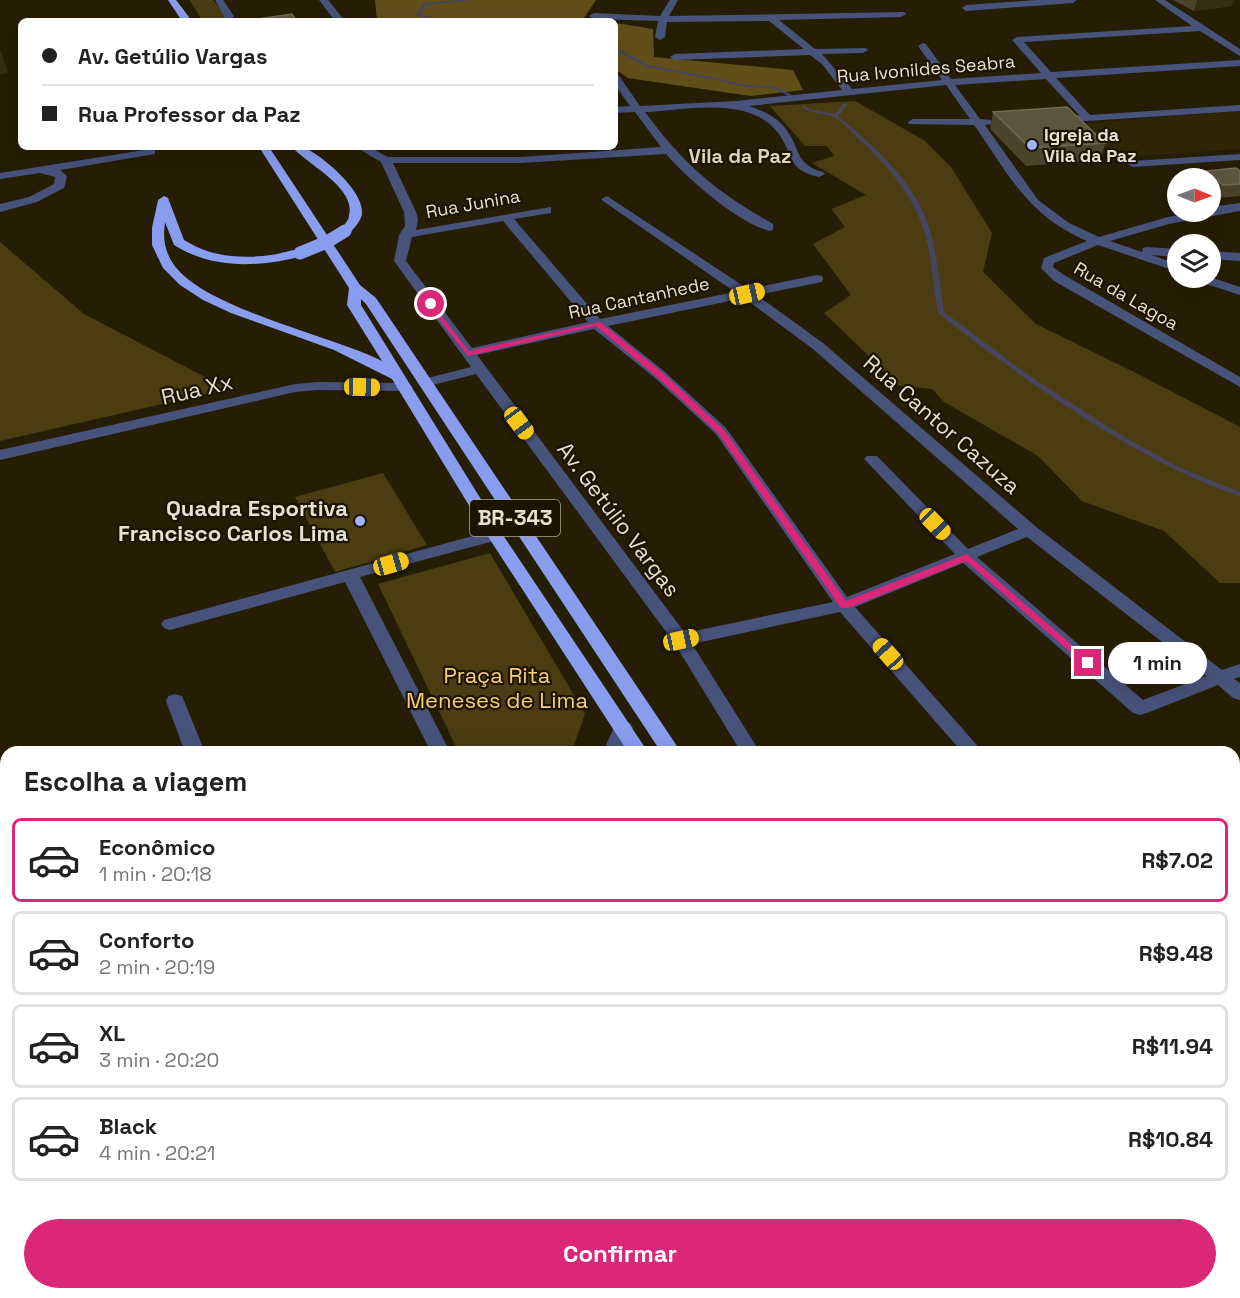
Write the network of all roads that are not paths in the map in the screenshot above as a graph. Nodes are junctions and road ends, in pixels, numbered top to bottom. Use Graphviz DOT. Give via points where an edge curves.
graph roads {
  1 [pos="172,0"];
  2 [pos="219,0"];
  3 [pos="323,0"];
  4 [pos="674,0"];
  5 [pos="1073,0"];
  6 [pos="1159,0"];
  7 [pos="178,4"];
  8 [pos="966,8"];
  9 [pos="901,14"];
  10 [pos="594,16"];
  11 [pos="185,18"];
  12 [pos="229,18"];
  13 [pos="338,18"];
  14 [pos="772,19"];
  15 [pos="663,20"];
  16 [pos="1200,28"];
  17 [pos="660,37"];
  18 [pos="923,46"];
  19 [pos="863,50"];
  20 [pos="815,53"];
  21 [pos="1240,53"];
  22 [pos="675,57"];
  23 [pos="1240,63"];
  24 [pos="1048,76"];
  25 [pos="618,82"];
  26 [pos="948,82"];
  27 [pos="849,92"];
  28 [pos="736,104"];
  29 [pos="1240,108"];
  30 [pos="638,109"];
  31 [pos="618,110"];
  32 [pos="1088,118"];
  33 [pos="1044,120"];
  34 [pos="913,122"];
  35 [pos="1000,122"];
  36 [pos="979,123"];
  37 [pos="266,150"];
  38 [pos="301,150"];
  39 [pos="367,150"];
  40 [pos="671,150"];
  41 [pos="151,152"];
  42 [pos="1240,157"];
  43 [pos="386,160"];
  44 [pos="1132,164"];
  45 [pos="38,170"];
  46 [pos="819,174"];
  47 [pos="0,176"];
  48 [pos="607,200"];
  49 [pos="1240,207"];
  50 [pos="0,208"];
  51 [pos="547,210"];
  52 [pos="1221,210"];
  53 [pos="506,217"];
  54 [pos="1167,220"];
  55 [pos="769,227"];
  56 [pos="405,235"];
  57 [pos="1097,240"];
  58 [pos="1127,250"];
  59 [pos="1167,252"];
  60 [pos="1221,256"];
  61 [pos="1240,257"];
  62 [pos="1167,264"];
  63 [pos="817,279"];
  64 [pos="1221,284"];
  65 [pos="355,288"];
  66 [pos="1240,291"];
  67 [pos="747,294"];
  68 [pos="597,324"];
  69 [pos="468,353"];
  70 [pos="479,369"];
  71 [pos="404,383"];
  72 [pos="424,383"];
  73 [pos="1240,383"];
  74 [pos="0,455"];
  75 [pos="872,459"];
  76 [pos="1029,530"];
  77 [pos="495,535"];
  78 [pos="967,557"];
  79 [pos="351,576"];
  80 [pos="844,605"];
  81 [pos="170,624"];
  82 [pos="681,640"];
  83 [pos="1240,670"];
  84 [pos="1220,676"];
  85 [pos="1240,693"];
  86 [pos="175,701"];
  87 [pos="623,728"];
  88 [pos="193,746"];
  89 [pos="438,746"];
  90 [pos="616,746"];
  91 [pos="635,746"];
  92 [pos="668,746"];
  93 [pos="747,746"];
  94 [pos="969,746"];
  1 -- 7 [label="highway"];
  2 -- 12 [label="street"];
  3 -- 13 [label="street"];
  4 -- 15 [label="street"];
  5 -- 8 [label="street"];
  6 -- 16 [label="street"];
  7 -- 11 [label="highway"];
  9 -- 14 [label="street" via="851,12"];
  10 -- 15 [label="street"];
  14 -- 15 [label="street"];
  14 -- 20 [label="street"];
  15 -- 17 [label="street"];
  16 -- 21 [label="street"];
  16 -- 24 [label="street" via="1020,39 1018,43"];
  18 -- 26 [label="street"];
  19 -- 20 [label="street"];
  20 -- 22 [label="street"];
  20 -- 27 [label="street"];
  23 -- 24 [label="street, Rua Ivonildes Seabra"];
  24 -- 26 [label="street, Rua Ivonildes Seabra"];
  24 -- 32 [label="street"];
  25 -- 30 [label="street"];
  26 -- 27 [label="street, Rua Ivonildes Seabra"];
  26 -- 36 [label="street"];
  27 -- 28 [label="street, Rua Ivonildes Seabra"];
  28 -- 30 [label="street, Rua Ivonildes Seabra"];
  28 -- 46 [label="street" via="774,123 786,136 797,165"];
  29 -- 32 [label="street"];
  30 -- 31 [label="street, Rua Ivonildes Seabra"];
  30 -- 40 [label="street"];
  32 -- 33 [label="street"];
  34 -- 36 [label="street"];
  35 -- 36 [label="street"];
  36 -- 57 [label="street" via="1048,216"];
  37 -- 65 [label="highway, BR-343"];
  38 -- 71 [label="highway, bridge" via="339,180 353,197 357,211 345,231 300,253 259,260 217,258 198,254 178,242 164,200 157,243 160,253 189,286 235,312 338,346 380,365"];
  39 -- 43 [label="street"];
  40 -- 43 [label="street" via="521,160"];
  40 -- 55 [label="street" via="723,200"];
  41 -- 45 [label="street"];
  42 -- 44 [label="street"];
  43 -- 56 [label="street" via="410,210 412,224"];
  45 -- 47 [label="street"];
  45 -- 50 [label="street" via="56,172 62,180 60,186 33,200"];
  48 -- 67 [label="street, Rua Cantor Cazuza"];
  49 -- 52 [label="street"];
  51 -- 53 [label="street, Rua Junina"];
  53 -- 56 [label="street, Rua Junina"];
  53 -- 68 [label="street"];
  54 -- 57 [label="street"];
  56 -- 69 [label="street, Av. Getúlio Vargas" via="400,261"];
  57 -- 58 [label="street"];
  57 -- 73 [label="street, Rua da Lagoa" via="1048,261 1047,268"];
  58 -- 59 [label="street"];
  58 -- 62 [label="street"];
  60 -- 61 [label="street"];
  63 -- 67 [label="street, Rua Cantanhede"];
  64 -- 66 [label="street"];
  65 -- 71 [label="highway, BR-343" via="354,305"];
  65 -- 72 [label="highway, BR-343" via="371,301"];
  67 -- 68 [label="street, Rua Cantanhede"];
  67 -- 76 [label="street, Rua Cantor Cazuza" via="818,346"];
  68 -- 69 [label="street, Rua Cantanhede"];
  68 -- 80 [label="street" via="721,431"];
  69 -- 70 [label="street, Av. Getúlio Vargas"];
  70 -- 72 [label="street"];
  70 -- 82 [label="street, Av. Getúlio Vargas"];
  71 -- 74 [label="street, Rua Xx" via="295,388"];
  71 -- 77 [label="highway, BR-343"];
  72 -- 92 [label="highway, BR-343"];
  75 -- 78 [label="street"];
  76 -- 78 [label="street"];
  76 -- 84 [label="street, Rua Cantor Cazuza"];
  77 -- 79 [label="street"];
  77 -- 87 [label="highway, BR-343"];
  78 -- 80 [label="street"];
  78 -- 84 [label="street" via="1140,708"];
  79 -- 81 [label="street"];
  79 -- 89 [label="street"];
  80 -- 82 [label="street"];
  80 -- 94 [label="street"];
  82 -- 93 [label="street, Av. Getúlio Vargas"];
  83 -- 84 [label="street"];
  84 -- 85 [label="street, Rua Cantor Cazuza"];
  86 -- 88 [label="street"];
  87 -- 90 [label="street"];
  87 -- 91 [label="highway, BR-343"];
}
